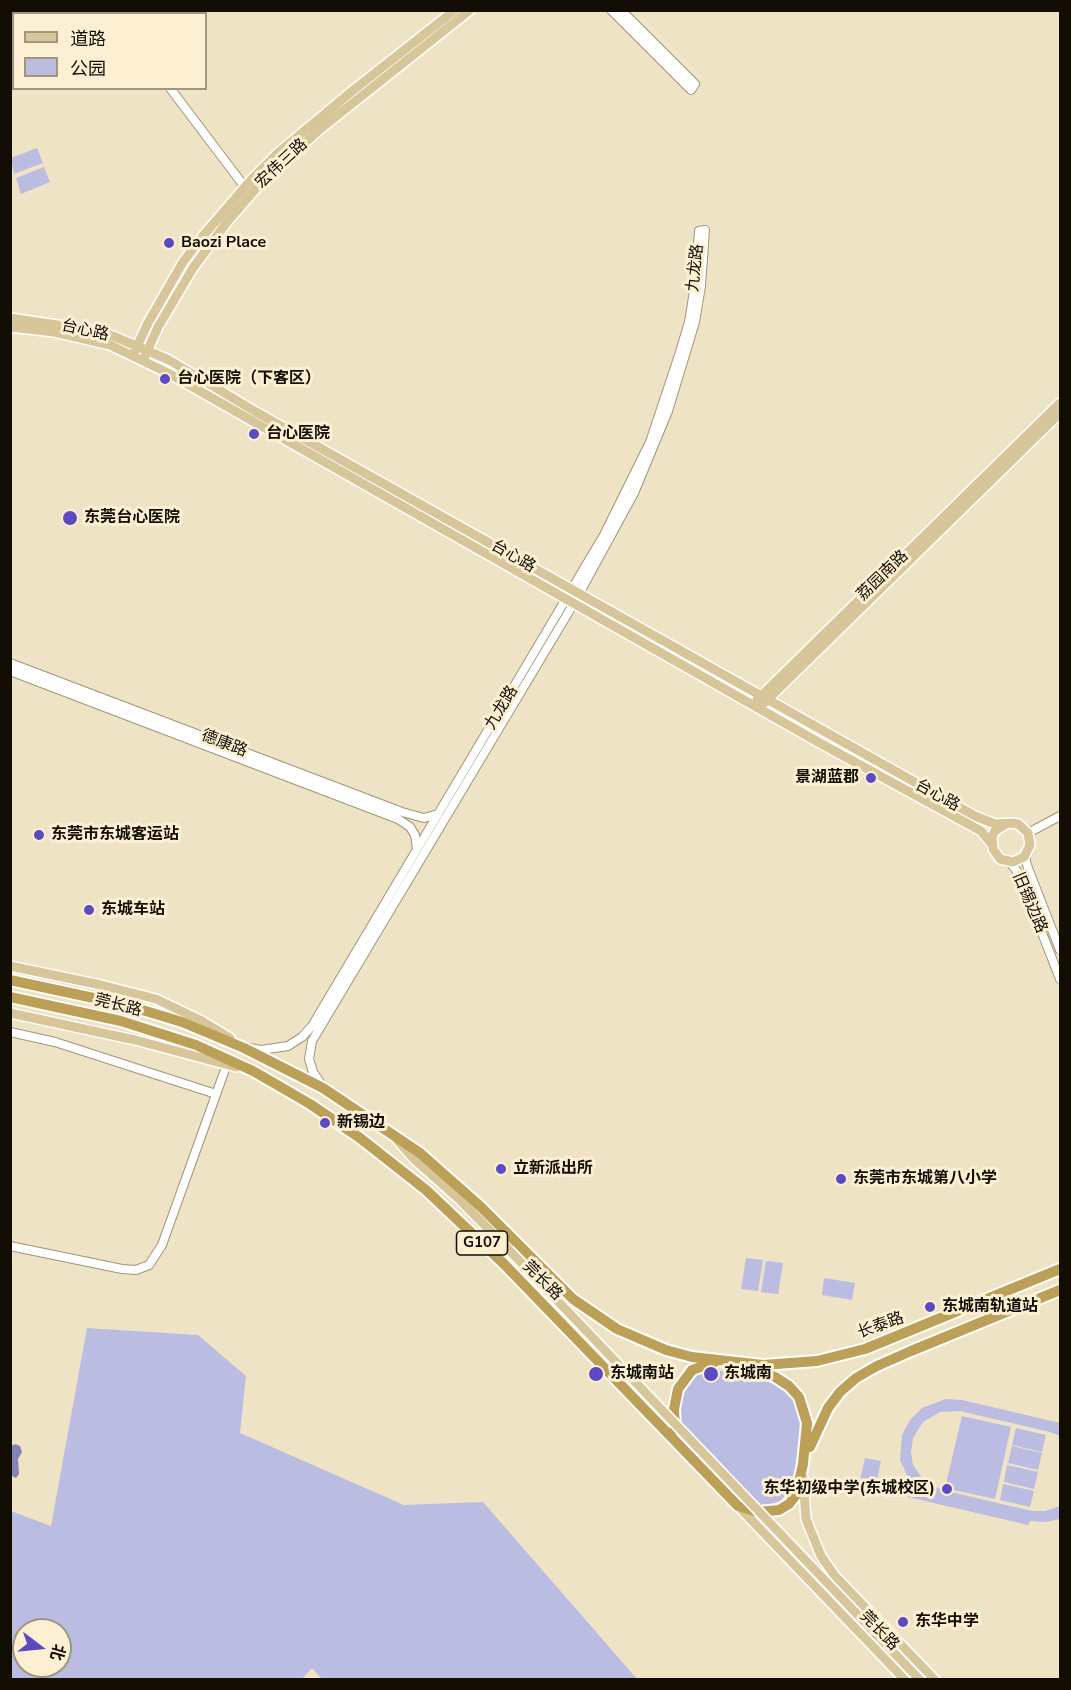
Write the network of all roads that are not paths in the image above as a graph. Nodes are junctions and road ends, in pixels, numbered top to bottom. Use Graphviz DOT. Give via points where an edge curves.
graph roads {
  1 [pos="455,10"];
  2 [pos="470,10"];
  3 [pos="611,10"];
  4 [pos="621,10"];
  5 [pos="171,90"];
  6 [pos="247,191"];
  7 [pos="10,318"];
  8 [pos="10,327"];
  9 [pos="135,351"];
  10 [pos="147,351"];
  11 [pos="143,361"];
  12 [pos="1060,403"];
  13 [pos="1060,413"];
  14 [pos="1015,452"];
  15 [pos="573,597"];
  16 [pos="10,663"];
  17 [pos="10,671"];
  18 [pos="760,702"];
  19 [pos="438,814"];
  20 [pos="1060,816"];
  21 [pos="1006,824"];
  22 [pos="1028,833"];
  23 [pos="992,843"];
  24 [pos="417,849"];
  25 [pos="1026,854"];
  26 [pos="1010,862"];
  27 [pos="1060,950"];
  28 [pos="10,966"];
  29 [pos="1060,979"];
  30 [pos="10,980"];
  31 [pos="10,997"];
  32 [pos="10,1013"];
  33 [pos="10,1032"];
  34 [pos="244,1048"];
  35 [pos="227,1064"];
  36 [pos="253,1071"];
  37 [pos="323,1088"];
  38 [pos="216,1095"];
  39 [pos="388,1130"];
  40 [pos="10,1246"];
  41 [pos="1060,1269"];
  42 [pos="1060,1290"];
  43 [pos="718,1361"];
  44 [pos="737,1362"];
  45 [pos="683,1450"];
  46 [pos="803,1464"];
  47 [pos="738,1506"];
  48 [pos="905,1680"];
  49 [pos="920,1680"];
  50 [pos="935,1680"];
  1 -- 6 [label="main road, 宏伟三路" via="278,153"];
  2 -- 6 [label="main road, 宏伟三路"];
  3 -- 4 [label="street" via="693,87"];
  5 -- 6 [label="street"];
  6 -- 9 [label="main road, 宏伟三路" via="183,262"];
  6 -- 10 [label="main road, 宏伟三路" via="193,268"];
  7 -- 9 [label="main road, 台心路" via="91,330 113,336"];
  8 -- 9 [label="main road, 台心路" via="54,332"];
  9 -- 10 [label="main road, 台心路"];
  9 -- 11 [label="main road, 台心路"];
  10 -- 11 [label="main road, 宏伟三路"];
  10 -- 15 [label="main road, 台心路" via="169,360"];
  11 -- 15 [label="main road, 台心路"];
  12 -- 14 [label="main road"];
  13 -- 14 [label="main road"];
  14 -- 18 [label="main road, 荔园南路"];
  15 -- 15 [label="street, 九龙路" via="634,493 668,411 695,322 705,230 699,231 689,322 650,442"];
  15 -- 18 [label="main road, 台心路"];
  15 -- 19 [label="street, 九龙路"];
  15 -- 37 [label="street, 九龙路" via="312,1041 309,1059"];
  16 -- 19 [label="street, 德康路" via="407,814 424,818"];
  17 -- 24 [label="street, 德康路" via="398,819 410,827"];
  18 -- 21 [label="main road, 台心路" via="975,816"];
  18 -- 23 [label="main road, 台心路" via="898,787 981,831"];
  19 -- 24 [label="street, 九龙路"];
  20 -- 22 [label="street"];
  21 -- 22 [label="main road" via="1018,825"];
  21 -- 23 [label="main road" via="995,831"];
  22 -- 25 [label="main road" via="1030,845"];
  23 -- 26 [label="main road" via="996,855"];
  24 -- 34 [label="street, 九龙路" via="312,1026 288,1046"];
  25 -- 26 [label="main road"];
  25 -- 27 [label="street, 旧锡边路"];
  26 -- 29 [label="street, 旧锡边路" via="1019,874"];
  28 -- 34 [label="main road" via="156,999 202,1021"];
  30 -- 34 [label="highway, 莞长路 / G107" via="126,1005"];
  31 -- 36 [label="highway, 莞长路 / G107" via="163,1033"];
  32 -- 35 [label="main road"];
  33 -- 38 [label="street" via="56,1042"];
  34 -- 37 [label="highway, 莞长路 / G107"];
  35 -- 36 [label="main road"];
  35 -- 38 [label="street"];
  36 -- 45 [label="highway, 莞长路 / G107" via="351,1132 426,1190 512,1272"];
  37 -- 39 [label="highway, 莞长路 / G107"];
  38 -- 40 [label="street" via="162,1245 149,1265 136,1270 122,1269"];
  39 -- 43 [label="highway, 莞长路 / G107" via="481,1207 593,1314 666,1350"];
  39 -- 49 [label="main road, 莞长路, bridge" via="509,1250"];
  41 -- 44 [label="highway, 长泰路 / G107" via="865,1348 817,1361 764,1365"];
  42 -- 46 [label="highway, 长泰路" via="902,1354 856,1378 828,1408"];
  43 -- 44 [label="highway, 莞长路 / G107"];
  43 -- 45 [label="highway" via="692,1370 678,1389 675,1430"];
  44 -- 46 [label="highway" via="775,1377 800,1397 807,1423"];
  45 -- 47 [label="highway, 莞长路 / G107"];
  46 -- 47 [label="highway" via="796,1495 789,1504 779,1510 758,1512"];
  46 -- 50 [label="main road, 莞长路" via="806,1519 821,1556 835,1576"];
  47 -- 48 [label="main road, 莞长路"];
}
